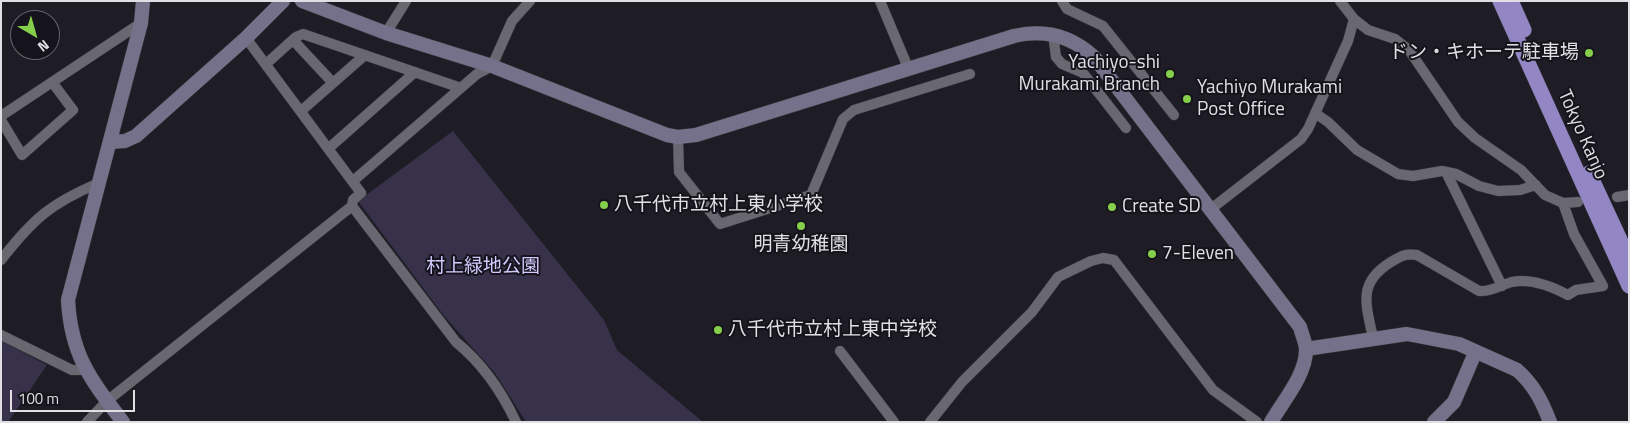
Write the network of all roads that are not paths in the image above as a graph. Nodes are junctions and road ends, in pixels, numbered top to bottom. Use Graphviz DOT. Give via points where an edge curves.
graph roads {
  1 [pos="143,1"];
  2 [pos="283,1"];
  3 [pos="302,1"];
  4 [pos="406,1"];
  5 [pos="530,1"];
  6 [pos="880,1"];
  7 [pos="1062,1"];
  8 [pos="1340,1"];
  9 [pos="1500,1"];
  10 [pos="1511,1"];
  11 [pos="1354,19"];
  12 [pos="141,23"];
  13 [pos="386,33"];
  14 [pos="1052,34"];
  15 [pos="246,38"];
  16 [pos="292,40"];
  17 [pos="365,55"];
  18 [pos="266,64"];
  19 [pos="492,66"];
  20 [pos="909,70"];
  21 [pos="415,72"];
  22 [pos="970,74"];
  23 [pos="52,82"];
  24 [pos="333,83"];
  25 [pos="461,88"];
  26 [pos="301,111"];
  27 [pos="1315,113"];
  28 [pos="1174,114"];
  29 [pos="1,116"];
  30 [pos="1,120"];
  31 [pos="1126,128"];
  32 [pos="678,137"];
  33 [pos="110,142"];
  34 [pos="329,148"];
  35 [pos="1446,172"];
  36 [pos="353,181"];
  37 [pos="99,183"];
  38 [pos="1536,185"];
  39 [pos="1629,195"];
  40 [pos="1617,197"];
  41 [pos="1578,202"];
  42 [pos="1563,203"];
  43 [pos="352,206"];
  44 [pos="1212,209"];
  45 [pos="1,260"];
  46 [pos="1629,260"];
  47 [pos="1502,286"];
  48 [pos="1629,286"];
  49 [pos="1,336"];
  50 [pos="1373,338"];
  51 [pos="1306,349"];
  52 [pos="840,351"];
  53 [pos="1475,353"];
  54 [pos="85,370"];
  55 [pos="107,401"];
  56 [pos="87,422"];
  57 [pos="123,422"];
  58 [pos="516,422"];
  59 [pos="894,422"];
  60 [pos="930,422"];
  61 [pos="1257,422"];
  62 [pos="1271,422"];
  63 [pos="1434,422"];
  64 [pos="1550,422"];
  1 -- 12 [label="street"];
  2 -- 15 [label="street"];
  3 -- 13 [label="street"];
  4 -- 13 [label="street"];
  5 -- 19 [label="street" via="512,21"];
  6 -- 20 [label="street"];
  7 -- 28 [label="street" via="1067,9 1103,26"];
  8 -- 11 [label="street"];
  9 -- 48 [label="highway, Tokyo Kanjo"];
  10 -- 46 [label="highway, Tokyo Kanjo"];
  11 -- 27 [label="street" via="1348,40"];
  11 -- 38 [label="street" via="1368,30 1405,46 1458,122"];
  12 -- 23 [label="street"];
  12 -- 33 [label="street"];
  13 -- 19 [label="street"];
  14 -- 20 [label="street" via="1035,32 1014,36"];
  14 -- 31 [label="street" via="1056,57 1062,64 1083,73"];
  14 -- 44 [label="street" via="1075,42 1094,57"];
  15 -- 18 [label="street"];
  15 -- 33 [label="street" via="136,136"];
  16 -- 17 [label="street" via="303,34"];
  16 -- 18 [label="street"];
  16 -- 24 [label="street"];
  17 -- 21 [label="street"];
  17 -- 24 [label="street"];
  18 -- 26 [label="street"];
  19 -- 25 [label="street"];
  19 -- 32 [label="street"];
  20 -- 32 [label="street" via="696,135"];
  21 -- 25 [label="street"];
  21 -- 34 [label="street"];
  22 -- 32 [label="street" via="854,110 844,120 811,195 720,224 679,172"];
  23 -- 29 [label="street"];
  23 -- 30 [label="street" via="73,110 22,155"];
  24 -- 26 [label="street"];
  25 -- 36 [label="street"];
  26 -- 34 [label="street"];
  27 -- 35 [label="street" via="1357,150 1398,174 1413,176"];
  27 -- 44 [label="street" via="1301,139"];
  33 -- 37 [label="street"];
  34 -- 36 [label="street"];
  35 -- 38 [label="street" via="1498,191"];
  35 -- 47 [label="street"];
  36 -- 43 [label="street" via="361,193 353,200"];
  37 -- 45 [label="street" via="49,208 26,228"];
  37 -- 54 [label="street" via="68,300 69,324"];
  38 -- 42 [label="street" via="1544,195"];
  39 -- 40 [label="street"];
  41 -- 42 [label="street"];
  42 -- 47 [label="street" via="1574,234 1603,286 1576,290 1568,296 1556,288 1539,284 1514,282"];
  43 -- 55 [label="street"];
  43 -- 58 [label="street" via="456,342 474,357 502,394"];
  44 -- 51 [label="street" via="1300,327"];
  47 -- 50 [label="street" via="1487,292 1479,290 1417,255 1401,256 1382,268 1370,280 1366,291"];
  49 -- 54 [label="street" via="72,370"];
  50 -- 51 [label="street"];
  50 -- 53 [label="street" via="1407,334 1459,344"];
  51 -- 62 [label="street" via="1295,382"];
  52 -- 59 [label="street"];
  53 -- 63 [label="street" via="1454,402"];
  53 -- 64 [label="street" via="1517,370 1541,399"];
  54 -- 55 [label="street"];
  55 -- 56 [label="street"];
  55 -- 57 [label="street"];
  60 -- 61 [label="street" via="962,382 1032,312 1058,277 1103,258 1114,260 1213,390"];
}
